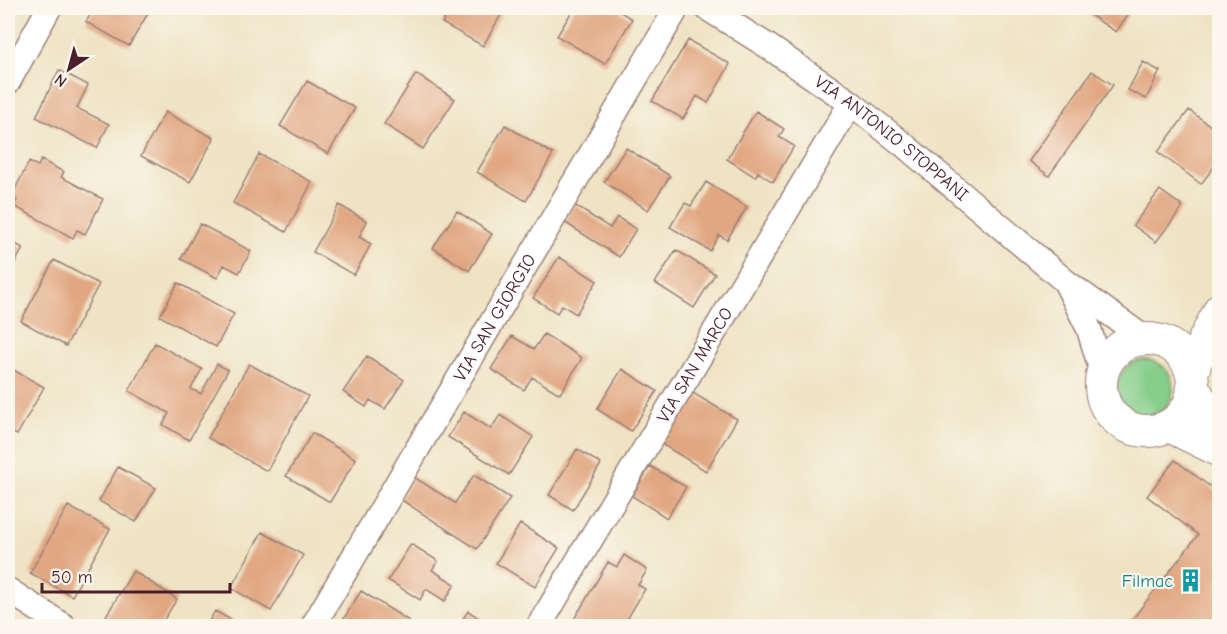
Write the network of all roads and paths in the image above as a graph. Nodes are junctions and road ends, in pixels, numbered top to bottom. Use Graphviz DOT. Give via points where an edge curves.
graph roads {
  1 [pos="49,8"];
  2 [pos="677,8"];
  3 [pos="707,8"];
  4 [pos="8,82"];
  5 [pos="851,104"];
  6 [pos="1066,282"];
  7 [pos="1220,308"];
  8 [pos="1151,339"];
  9 [pos="1102,372"];
  10 [pos="1193,381"];
  11 [pos="1169,426"];
  12 [pos="1220,431"];
  13 [pos="1220,451"];
  14 [pos="8,590"];
  15 [pos="64,627"];
  16 [pos="313,627"];
  17 [pos="539,627"];
  1 -- 4 [label="street"];
  2 -- 16 [label="street, VIA SAN GIORGIO"];
  3 -- 5 [label="street, VIA ANTONIO STOPPANI"];
  5 -- 6 [label="street, VIA ANTONIO STOPPANI"];
  5 -- 17 [label="street, VIA SAN MARCO"];
  6 -- 8 [label="street, VIA ANTONIO STOPPANI"];
  6 -- 9 [label="street, VIA ANTONIO STOPPANI" via="1089,329"];
  7 -- 8 [label="street" via="1188,327"];
  7 -- 10 [label="street" via="1204,340"];
  8 -- 9 [label="street" via="1130,342 1118,349"];
  8 -- 10 [label="street" via="1179,350"];
  9 -- 11 [label="street" via="1104,403 1124,426 1138,431"];
  10 -- 11 [label="street" via="1190,404"];
  10 -- 12 [label="street"];
  11 -- 13 [label="street"];
  14 -- 15 [label="street"];
}
